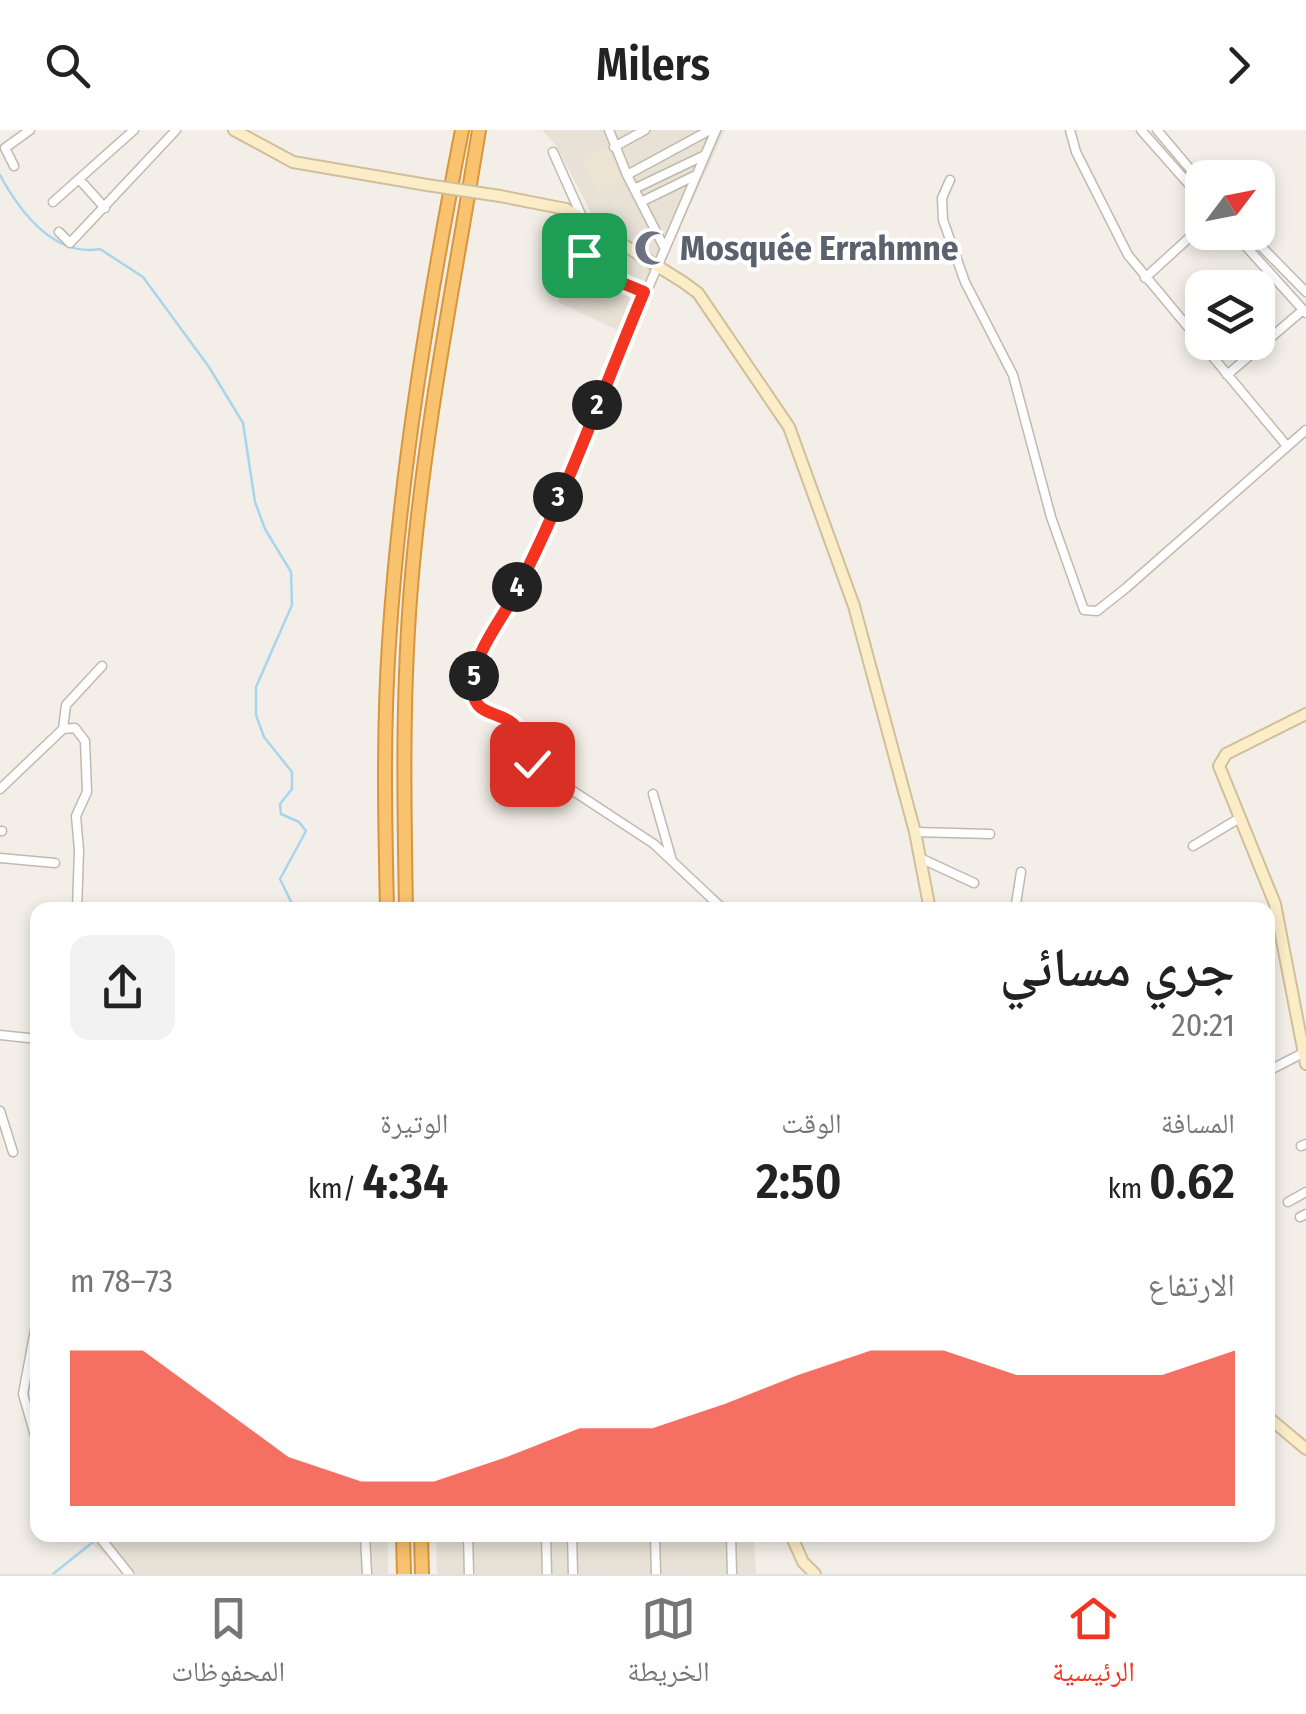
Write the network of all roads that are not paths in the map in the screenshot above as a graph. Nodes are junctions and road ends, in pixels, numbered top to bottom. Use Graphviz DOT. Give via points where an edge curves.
graph roads {
  1 [pos="30,130"];
  2 [pos="134,130"];
  3 [pos="176,130"];
  4 [pos="234,130"];
  5 [pos="462,130"];
  6 [pos="478,130"];
  7 [pos="609,130"];
  8 [pos="645,130"];
  9 [pos="713,130"];
  10 [pos="1070,130"];
  11 [pos="1141,130"];
  12 [pos="1156,130"];
  13 [pos="614,146"];
  14 [pos="553,152"];
  15 [pos="703,156"];
  16 [pos="1185,163"];
  17 [pos="14,166"];
  18 [pos="627,175"];
  19 [pos="694,176"];
  20 [pos="79,179"];
  21 [pos="950,180"];
  22 [pos="1185,180"];
  23 [pos="634,189"];
  24 [pos="53,202"];
  25 [pos="641,202"];
  26 [pos="105,208"];
  27 [pos="587,221"];
  28 [pos="656,231"];
  29 [pos="60,232"];
  30 [pos="641,238"];
  31 [pos="1185,241"];
  32 [pos="664,247"];
  33 [pos="1249,250"];
  34 [pos="1265,250"];
  35 [pos="656,265"];
  36 [pos="1144,278"];
  37 [pos="644,292"];
  38 [pos="1306,292"];
  39 [pos="1305,311"];
  40 [pos="1227,375"];
  41 [pos="1306,430"];
  42 [pos="1287,446"];
  43 [pos="102,666"];
  44 [pos="1306,714"];
  45 [pos="63,729"];
  46 [pos="0,789"];
  47 [pos="653,794"];
  48 [pos="1238,820"];
  49 [pos="914,832"];
  50 [pos="990,834"];
  51 [pos="1193,846"];
  52 [pos="0,858"];
  53 [pos="920,858"];
  54 [pos="672,861"];
  55 [pos="56,862"];
  56 [pos="1021,872"];
  57 [pos="974,883"];
  58 [pos="77,902"];
  59 [pos="387,902"];
  60 [pos="406,902"];
  61 [pos="716,902"];
  62 [pos="928,902"];
  63 [pos="1016,902"];
  64 [pos="1274,902"];
  65 [pos="1275,934"];
  66 [pos="1306,1001"];
  67 [pos="1294,1009"];
  68 [pos="1302,1029"];
  69 [pos="0,1036"];
  70 [pos="30,1038"];
  71 [pos="1304,1058"];
  72 [pos="1275,1068"];
  73 [pos="1,1116"];
  74 [pos="13,1152"];
  75 [pos="1306,1192"];
  76 [pos="1288,1202"];
  77 [pos="30,1357"];
  78 [pos="30,1418"];
  79 [pos="1275,1423"];
  80 [pos="1306,1449"];
  81 [pos="106,1542"];
  82 [pos="366,1542"];
  83 [pos="403,1542"];
  84 [pos="421,1542"];
  85 [pos="468,1542"];
  86 [pos="546,1542"];
  87 [pos="572,1542"];
  88 [pos="655,1542"];
  89 [pos="732,1542"];
  90 [pos="794,1542"];
  91 [pos="128,1574"];
  92 [pos="367,1574"];
  93 [pos="404,1574"];
  94 [pos="422,1574"];
  95 [pos="469,1574"];
  96 [pos="547,1574"];
  97 [pos="573,1574"];
  98 [pos="656,1574"];
  99 [pos="732,1574"];
  100 [pos="815,1574"];
  1 -- 17 [label="street" via="5,148"];
  2 -- 20 [label="street"];
  3 -- 26 [label="street"];
  4 -- 27 [label="main road, bridge" via="292,162 500,196"];
  5 -- 59 [label="highway" via="411,428 395,566 385,733"];
  6 -- 60 [label="highway" via="412,576 404,706"];
  7 -- 13 [label="street"];
  8 -- 13 [label="street"];
  9 -- 15 [label="street"];
  9 -- 18 [label="street"];
  10 -- 36 [label="street" via="1115,236"];
  11 -- 22 [label="street"];
  12 -- 16 [label="street"];
  13 -- 18 [label="street"];
  14 -- 27 [label="street"];
  15 -- 19 [label="street"];
  15 -- 23 [label="street"];
  18 -- 23 [label="street"];
  19 -- 25 [label="street"];
  19 -- 32 [label="street"];
  20 -- 24 [label="street"];
  20 -- 26 [label="street"];
  21 -- 42 [label="street" via="943,220 965,282 1013,375 1050,517 1084,610 1098,611"];
  23 -- 25 [label="street"];
  25 -- 28 [label="street"];
  26 -- 29 [label="street" via="70,243"];
  27 -- 35 [label="main road"];
  27 -- 37 [label="street" via="586,268"];
  28 -- 30 [label="street"];
  28 -- 32 [label="street"];
  31 -- 36 [label="street"];
  32 -- 35 [label="street"];
  33 -- 39 [label="street"];
  34 -- 38 [label="street"];
  35 -- 37 [label="street"];
  35 -- 49 [label="main road" via="698,294 788,428 854,606"];
  36 -- 40 [label="street"];
  37 -- 54 [label="street" via="478,666 473,694 488,714 511,722 532,764"];
  39 -- 40 [label="street"];
  40 -- 42 [label="street"];
  41 -- 42 [label="street"];
  43 -- 45 [label="street" via="66,704"];
  44 -- 48 [label="main road" via="1220,760"];
  45 -- 46 [label="street"];
  45 -- 58 [label="street" via="75,728 85,740 87,792 76,816"];
  47 -- 54 [label="street"];
  48 -- 51 [label="street"];
  48 -- 64 [label="main road"];
  49 -- 50 [label="street"];
  49 -- 53 [label="main road"];
  52 -- 55 [label="street"];
  53 -- 57 [label="street"];
  53 -- 62 [label="main road"];
  54 -- 61 [label="street"];
  56 -- 63 [label="street"];
  65 -- 67 [label="main road"];
  66 -- 67 [label="street"];
  67 -- 68 [label="main road"];
  68 -- 71 [label="main road"];
  69 -- 70 [label="street"];
  71 -- 72 [label="street"];
  73 -- 74 [label="street"];
  75 -- 76 [label="street"];
  77 -- 78 [label="street" via="23,1394"];
  79 -- 80 [label="main road"];
  81 -- 91 [label="street"];
  82 -- 92 [label="street"];
  83 -- 93 [label="highway"];
  84 -- 94 [label="highway"];
  85 -- 95 [label="street"];
  86 -- 96 [label="street"];
  87 -- 97 [label="street"];
  88 -- 98 [label="street"];
  89 -- 99 [label="street"];
  90 -- 100 [label="main road"];
}
